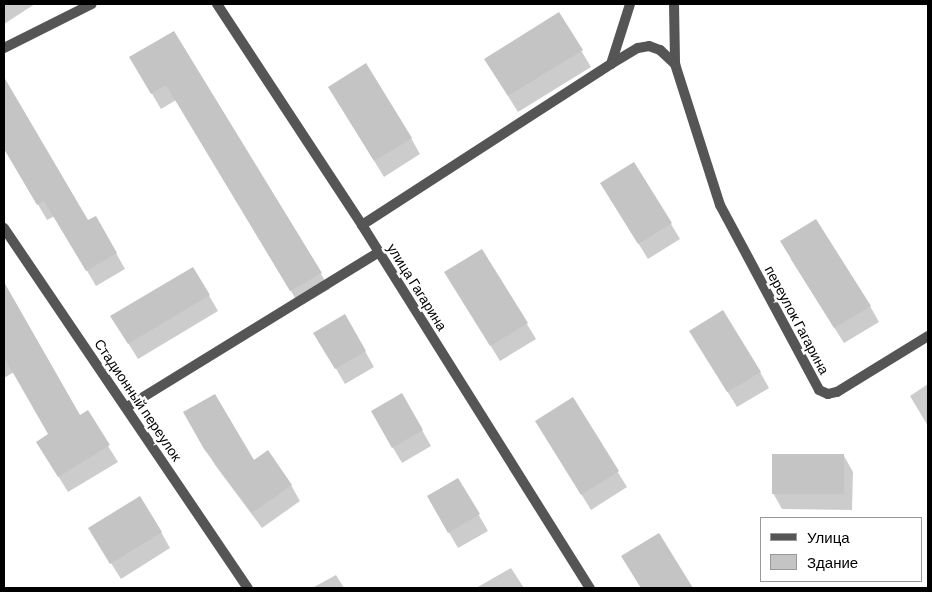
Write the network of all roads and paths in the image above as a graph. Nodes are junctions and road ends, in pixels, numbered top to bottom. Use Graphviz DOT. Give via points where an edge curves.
graph roads {
  1 [pos="92,4"];
  2 [pos="217,4"];
  3 [pos="630,4"];
  4 [pos="674,4"];
  5 [pos="4,48"];
  6 [pos="611,64"];
  7 [pos="675,64"];
  8 [pos="362,225"];
  9 [pos="4,228"];
  10 [pos="379,252"];
  11 [pos="928,336"];
  12 [pos="127,407"];
  13 [pos="248,588"];
  14 [pos="590,588"];
  1 -- 5 [label="street"];
  2 -- 8 [label="street, улица Гагарина"];
  3 -- 6 [label="street"];
  4 -- 7 [label="street"];
  6 -- 7 [label="street" via="638,48 649,46 660,50"];
  6 -- 8 [label="street"];
  7 -- 11 [label="street, переулок Гагарина" via="720,205 819,390 828,394 837,392"];
  8 -- 10 [label="street, улица Гагарина"];
  9 -- 12 [label="street, Стадионный переулок"];
  10 -- 12 [label="street"];
  10 -- 14 [label="street, улица Гагарина"];
  12 -- 13 [label="street, Стадионный переулок"];
}
